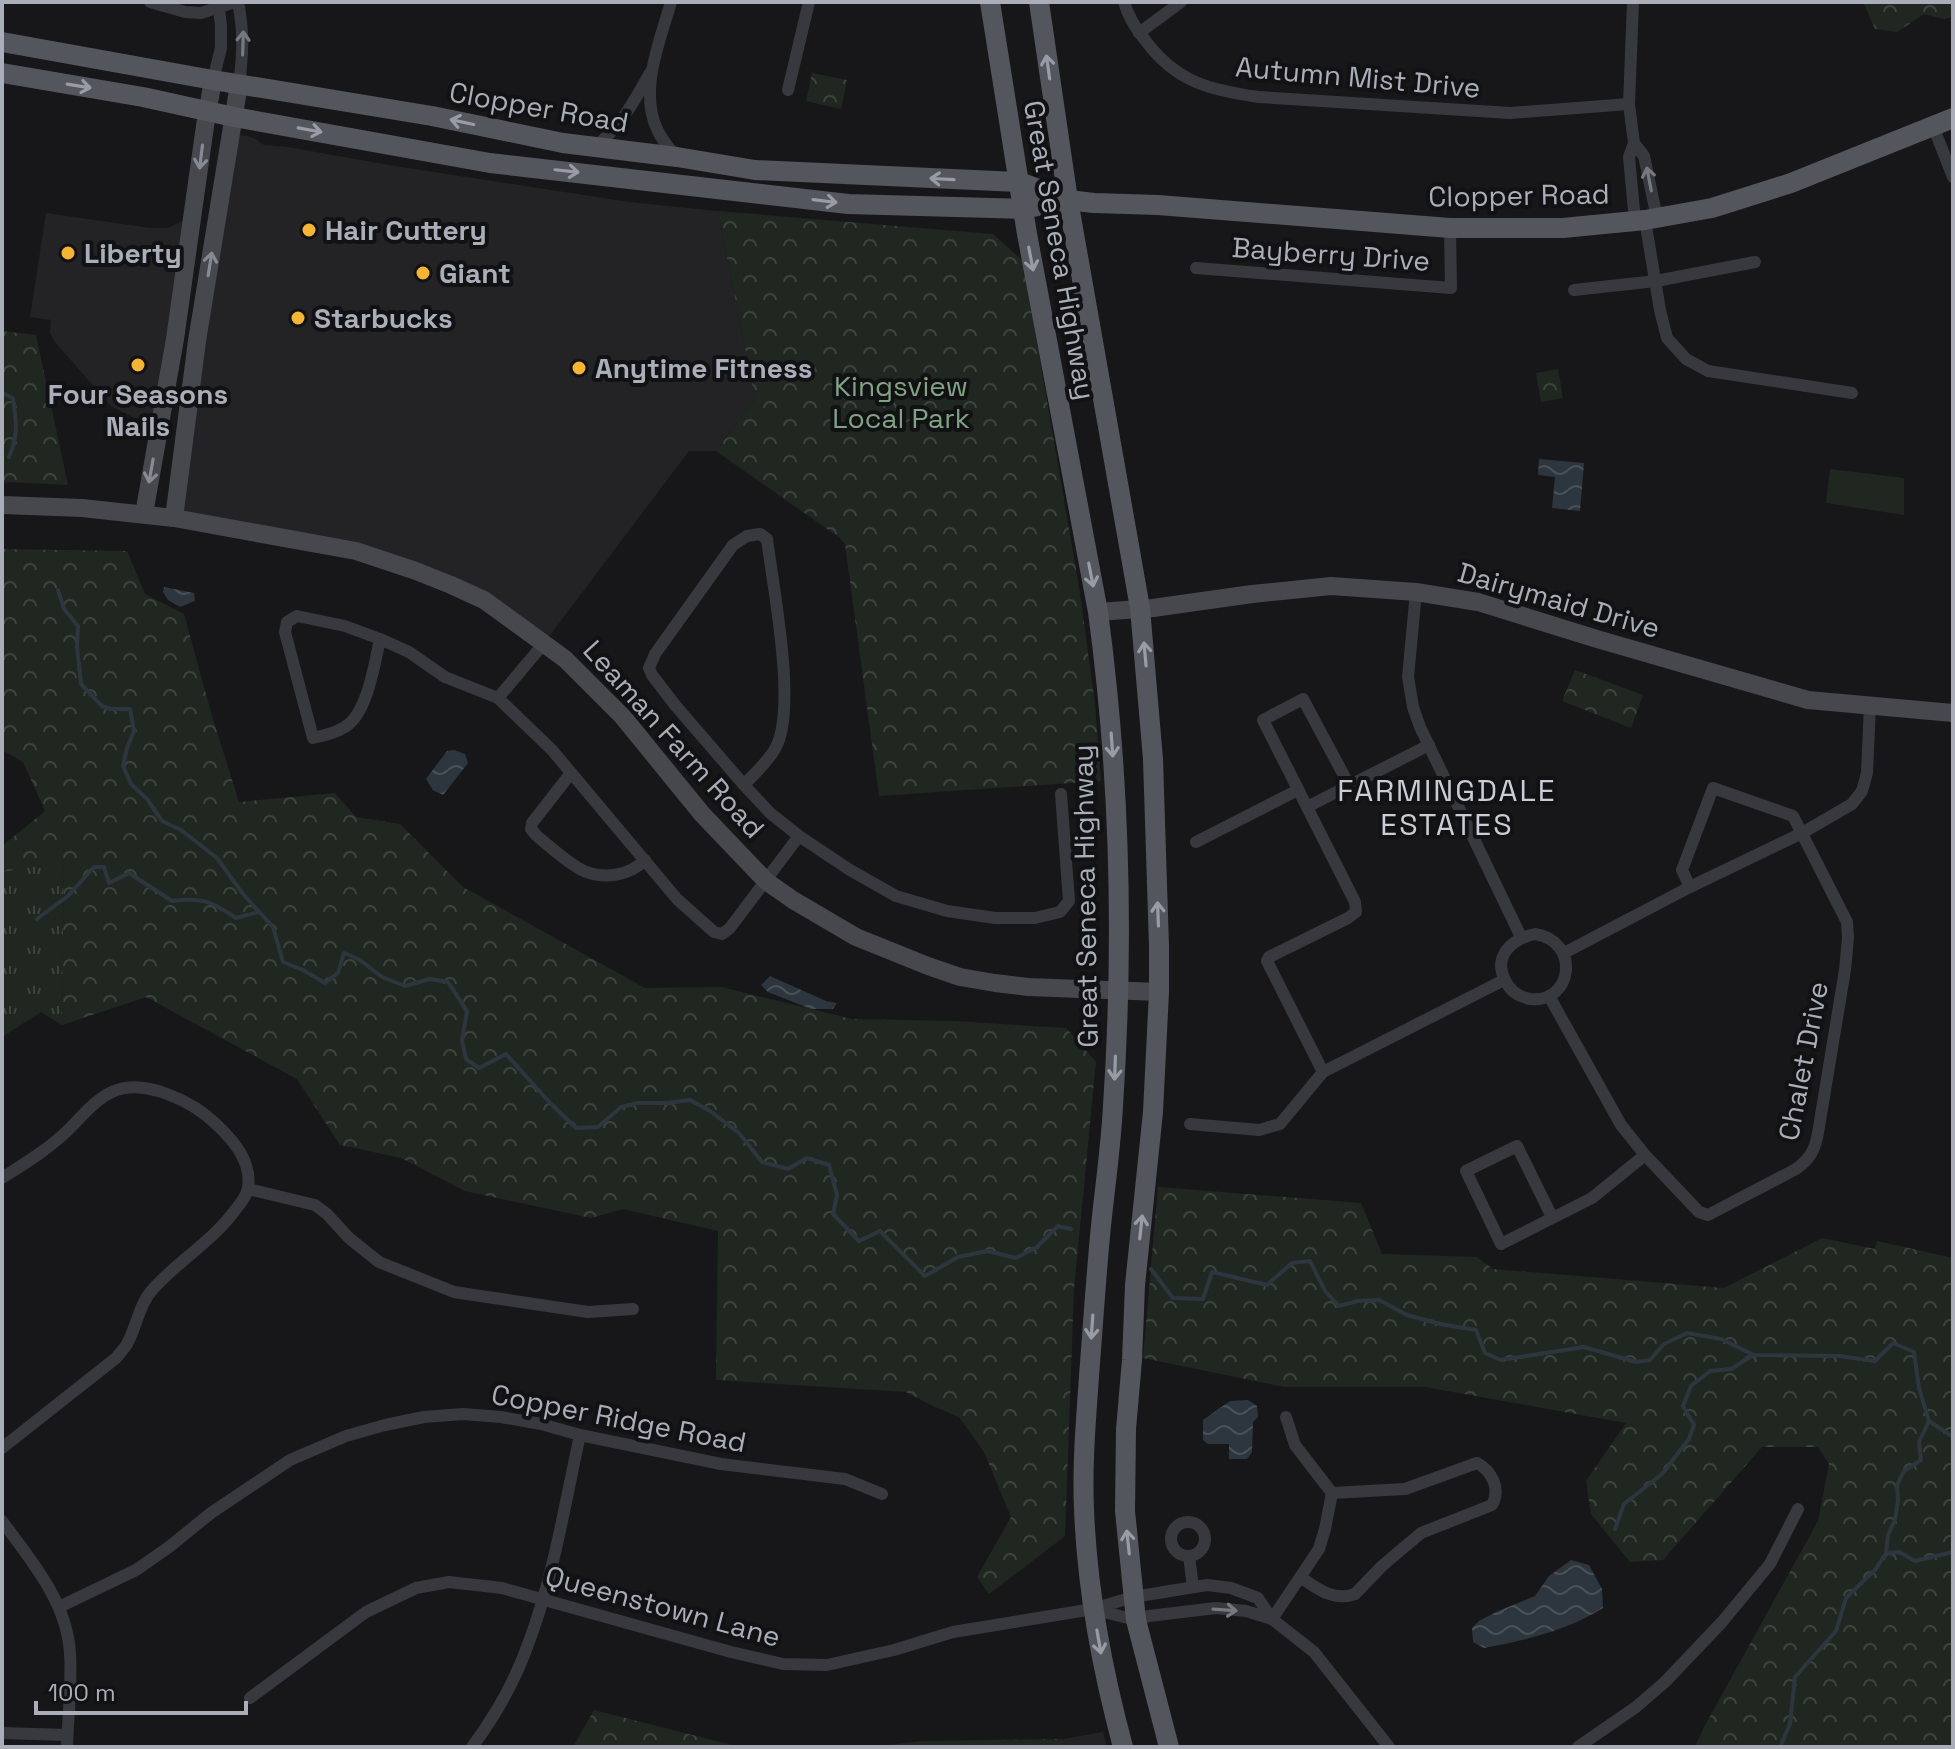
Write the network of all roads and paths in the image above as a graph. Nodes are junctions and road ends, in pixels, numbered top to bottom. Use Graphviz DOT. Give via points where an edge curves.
graph roads {
  1 [pos="150,2"];
  2 [pos="237,2"];
  3 [pos="671,2"];
  4 [pos="809,2"];
  5 [pos="990,2"];
  6 [pos="1039,2"];
  7 [pos="1124,2"];
  8 [pos="1181,2"];
  9 [pos="1633,2"];
  10 [pos="218,5"];
  11 [pos="1139,33"];
  12 [pos="2,42"];
  13 [pos="653,67"];
  14 [pos="2,73"];
  15 [pos="213,80"];
  16 [pos="239,84"];
  17 [pos="788,90"];
  18 [pos="1629,104"];
  19 [pos="208,110"];
  20 [pos="234,117"];
  21 [pos="1953,118"];
  22 [pos="1933,126"];
  23 [pos="1634,143"];
  24 [pos="594,148"];
  25 [pos="677,157"];
  26 [pos="1953,177"];
  27 [pos="1019,182"];
  28 [pos="1068,200"];
  29 [pos="1023,209"];
  30 [pos="1646,220"];
  31 [pos="1450,228"];
  32 [pos="1755,262"];
  33 [pos="1196,268"];
  34 [pos="1656,281"];
  35 [pos="1574,290"];
  36 [pos="1852,393"];
  37 [pos="2,505"];
  38 [pos="144,514"];
  39 [pos="174,518"];
  40 [pos="1416,592"];
  41 [pos="1140,608"];
  42 [pos="1098,612"];
  43 [pos="380,639"];
  44 [pos="545,642"];
  45 [pos="498,698"];
  46 [pos="1870,705"];
  47 [pos="1953,713"];
  48 [pos="1429,745"];
  49 [pos="571,773"];
  50 [pos="744,785"];
  51 [pos="1349,785"];
  52 [pos="1298,790"];
  53 [pos="1061,794"];
  54 [pos="1307,807"];
  55 [pos="1802,833"];
  56 [pos="799,836"];
  57 [pos="1196,842"];
  58 [pos="645,860"];
  59 [pos="766,881"];
  60 [pos="1690,887"];
  61 [pos="1521,937"];
  62 [pos="1564,953"];
  63 [pos="1504,980"];
  64 [pos="1118,990"];
  65 [pos="1159,992"];
  66 [pos="1549,996"];
  67 [pos="1323,1072"];
  68 [pos="1190,1124"];
  69 [pos="1645,1155"];
  70 [pos="2,1178"];
  71 [pos="248,1189"];
  72 [pos="1552,1217"];
  73 [pos="633,1309"];
  74 [pos="1286,1417"];
  75 [pos="580,1435"];
  76 [pos="2,1448"];
  77 [pos="1332,1493"];
  78 [pos="882,1494"];
  79 [pos="1798,1509"];
  80 [pos="2,1521"];
  81 [pos="1189,1556"];
  82 [pos="1300,1577"];
  83 [pos="1188,1588"];
  84 [pos="1133,1597"];
  85 [pos="542,1599"];
  86 [pos="59,1607"];
  87 [pos="1093,1609"];
  88 [pos="1188,1612"];
  89 [pos="1272,1619"];
  90 [pos="1136,1620"];
  91 [pos="250,1698"];
  92 [pos="2,1733"];
  93 [pos="67,1741"];
  94 [pos="472,1747"];
  95 [pos="1123,1747"];
  96 [pos="1169,1747"];
  97 [pos="1389,1747"];
  98 [pos="1578,1747"];
  1 -- 10 [label="street" via="201,13"];
  2 -- 10 [label="street"];
  16 -- 2 [label="street, one-way" via="244,45"];
  3 -- 13 [label="street"];
  4 -- 17 [label="street"];
  5 -- 27 [label="main road, Great Seneca Highway"];
  28 -- 6 [label="main road, Great Seneca Highway, one-way"];
  7 -- 11 [label="street, Autumn Mist Drive"];
  8 -- 11 [label="street"];
  9 -- 18 [label="street"];
  10 -- 15 [label="street" via="221,48"];
  11 -- 18 [label="street, Autumn Mist Drive" via="1177,74 1205,87 1259,97 1510,113"];
  12 -- 15 [label="main road, Clopper Road"];
  13 -- 24 [label="street" via="624,118"];
  13 -- 25 [label="street" via="649,104 658,132"];
  14 -- 19 [label="main road, Clopper Road, one-way"];
  15 -- 16 [label="main road, Clopper Road"];
  15 -- 19 [label="street"];
  16 -- 20 [label="street"];
  24 -- 16 [label="main road, Clopper Road, one-way"];
  18 -- 23 [label="street"];
  19 -- 20 [label="main road, Clopper Road"];
  19 -- 38 [label="street, one-way"];
  20 -- 29 [label="main road, Clopper Road, one-way" via="490,163 848,204"];
  39 -- 20 [label="street, one-way"];
  21 -- 22 [label="main road, Clopper Road"];
  22 -- 26 [label="street"];
  22 -- 30 [label="main road, Clopper Road" via="1791,183 1712,208"];
  23 -- 30 [label="street" via="1629,157"];
  30 -- 23 [label="street, one-way" via="1644,156"];
  24 -- 25 [label="main road, Clopper Road"];
  27 -- 25 [label="main road, Clopper Road, one-way" via="755,170"];
  27 -- 28 [label="main road, Clopper Road"];
  27 -- 29 [label="main road, Great Seneca Highway"];
  28 -- 29 [label="main road, Clopper Road"];
  28 -- 31 [label="main road, Clopper Road"];
  28 -- 41 [label="main road, Great Seneca Highway"];
  29 -- 42 [label="main road, Great Seneca Highway, one-way"];
  30 -- 31 [label="main road, Clopper Road" via="1563,228"];
  30 -- 34 [label="street"];
  31 -- 33 [label="street, Bayberry Drive" via="1451,288"];
  32 -- 34 [label="street"];
  34 -- 35 [label="street"];
  34 -- 36 [label="street" via="1667,338 1686,359 1708,371"];
  37 -- 38 [label="street, Leaman Farm Road"];
  38 -- 39 [label="street, Leaman Farm Road"];
  39 -- 44 [label="street, Leaman Farm Road" via="356,551 416,571 484,600"];
  40 -- 41 [label="street, Dairymaid Drive" via="1331,586"];
  40 -- 46 [label="street, Dairymaid Drive" via="1478,602 1808,700"];
  40 -- 48 [label="street" via="1408,677 1413,707"];
  41 -- 42 [label="street, Dairymaid Drive"];
  65 -- 41 [label="main road, Great Seneca Highway, one-way" via="1153,759"];
  42 -- 64 [label="main road, Great Seneca Highway, one-way" via="1118,825"];
  43 -- 43 [label="street" via="297,616 287,622 285,632 313,738 353,721"];
  43 -- 45 [label="street" via="445,677"];
  44 -- 45 [label="street"];
  44 -- 59 [label="street, Leaman Farm Road" via="623,717 702,814"];
  45 -- 49 [label="street"];
  46 -- 47 [label="street, Dairymaid Drive"];
  46 -- 55 [label="street" via="1862,791 1852,804"];
  48 -- 51 [label="street"];
  48 -- 61 [label="street"];
  49 -- 58 [label="street"];
  49 -- 58 [label="street" via="531,829 584,871 629,873"];
  50 -- 50 [label="street" via="649,668 733,545 760,534 767,539 778,621 783,730 775,749"];
  50 -- 56 [label="street"];
  51 -- 52 [label="street" via="1303,699 1263,720"];
  51 -- 54 [label="street"];
  52 -- 54 [label="street"];
  52 -- 57 [label="street"];
  53 -- 56 [label="street" via="1069,901 1060,912 1035,918 947,911 896,896"];
  54 -- 67 [label="street" via="1356,912 1267,961"];
  55 -- 60 [label="street"];
  55 -- 60 [label="street" via="1793,816 1713,788 1682,870"];
  55 -- 69 [label="street, Chalet Drive" via="1847,922 1848,938 1815,1148 1796,1169 1708,1215 1699,1212"];
  56 -- 59 [label="street"];
  58 -- 59 [label="street" via="677,899 722,934"];
  59 -- 64 [label="street, Leaman Farm Road" via="856,937 960,977 1028,987"];
  60 -- 62 [label="street"];
  61 -- 62 [label="street" via="1546,936"];
  61 -- 63 [label="street" via="1502,956"];
  62 -- 66 [label="street" via="1565,978"];
  63 -- 66 [label="street" via="1522,997"];
  63 -- 67 [label="street"];
  64 -- 65 [label="street, Leaman Farm Road"];
  64 -- 87 [label="main road, Great Seneca Highway, one-way" via="1085,1430 1084,1509"];
  84 -- 65 [label="main road, Great Seneca Highway, one-way" via="1125,1511 1126,1429"];
  66 -- 69 [label="street, Chalet Drive" via="1621,1125"];
  67 -- 68 [label="street" via="1280,1124 1259,1130"];
  69 -- 72 [label="street" via="1592,1198"];
  70 -- 71 [label="street" via="39,1155 112,1092 130,1087 150,1088 212,1119 242,1155"];
  71 -- 73 [label="street" via="315,1205 379,1262 454,1292 588,1312"];
  71 -- 76 [label="street" via="226,1223 152,1290 116,1358"];
  72 -- 72 [label="street" via="1517,1146 1466,1171 1501,1244"];
  74 -- 77 [label="street" via="1295,1445"];
  75 -- 78 [label="street, Copper Ridge Road" via="721,1464 845,1479"];
  75 -- 85 [label="street"];
  75 -- 86 [label="street, Copper Ridge Road" via="463,1414 424,1417 346,1436 290,1460 136,1570"];
  77 -- 82 [label="street" via="1319,1549"];
  77 -- 82 [label="street" via="1405,1489 1477,1463 1497,1488 1492,1505 1421,1533 1355,1594 1333,1597"];
  79 -- 98 [label="street" via="1770,1564 1722,1622 1656,1691"];
  80 -- 86 [label="street"];
  81 -- 83 [label="street"];
  82 -- 89 [label="street"];
  83 -- 84 [label="street, Queenstown Lane"];
  83 -- 88 [label="street"];
  83 -- 89 [label="street, Queenstown Lane" via="1231,1588 1258,1598"];
  84 -- 87 [label="street, Queenstown Lane"];
  84 -- 90 [label="main road, Great Seneca Highway"];
  85 -- 87 [label="street, Queenstown Lane" via="759,1660 804,1665 827,1665 953,1632"];
  85 -- 91 [label="street, Queenstown Lane" via="449,1582 416,1588 366,1612"];
  85 -- 94 [label="street" via="514,1677"];
  86 -- 93 [label="street" via="70,1652"];
  87 -- 90 [label="street"];
  87 -- 95 [label="main road, Great Seneca Highway, one-way"];
  88 -- 89 [label="street, one-way" via="1216,1608"];
  88 -- 90 [label="street"];
  89 -- 97 [label="street, Queenstown Lane" via="1314,1652"];
  90 -- 96 [label="main road, Great Seneca Highway"];
  92 -- 93 [label="street"];
}
